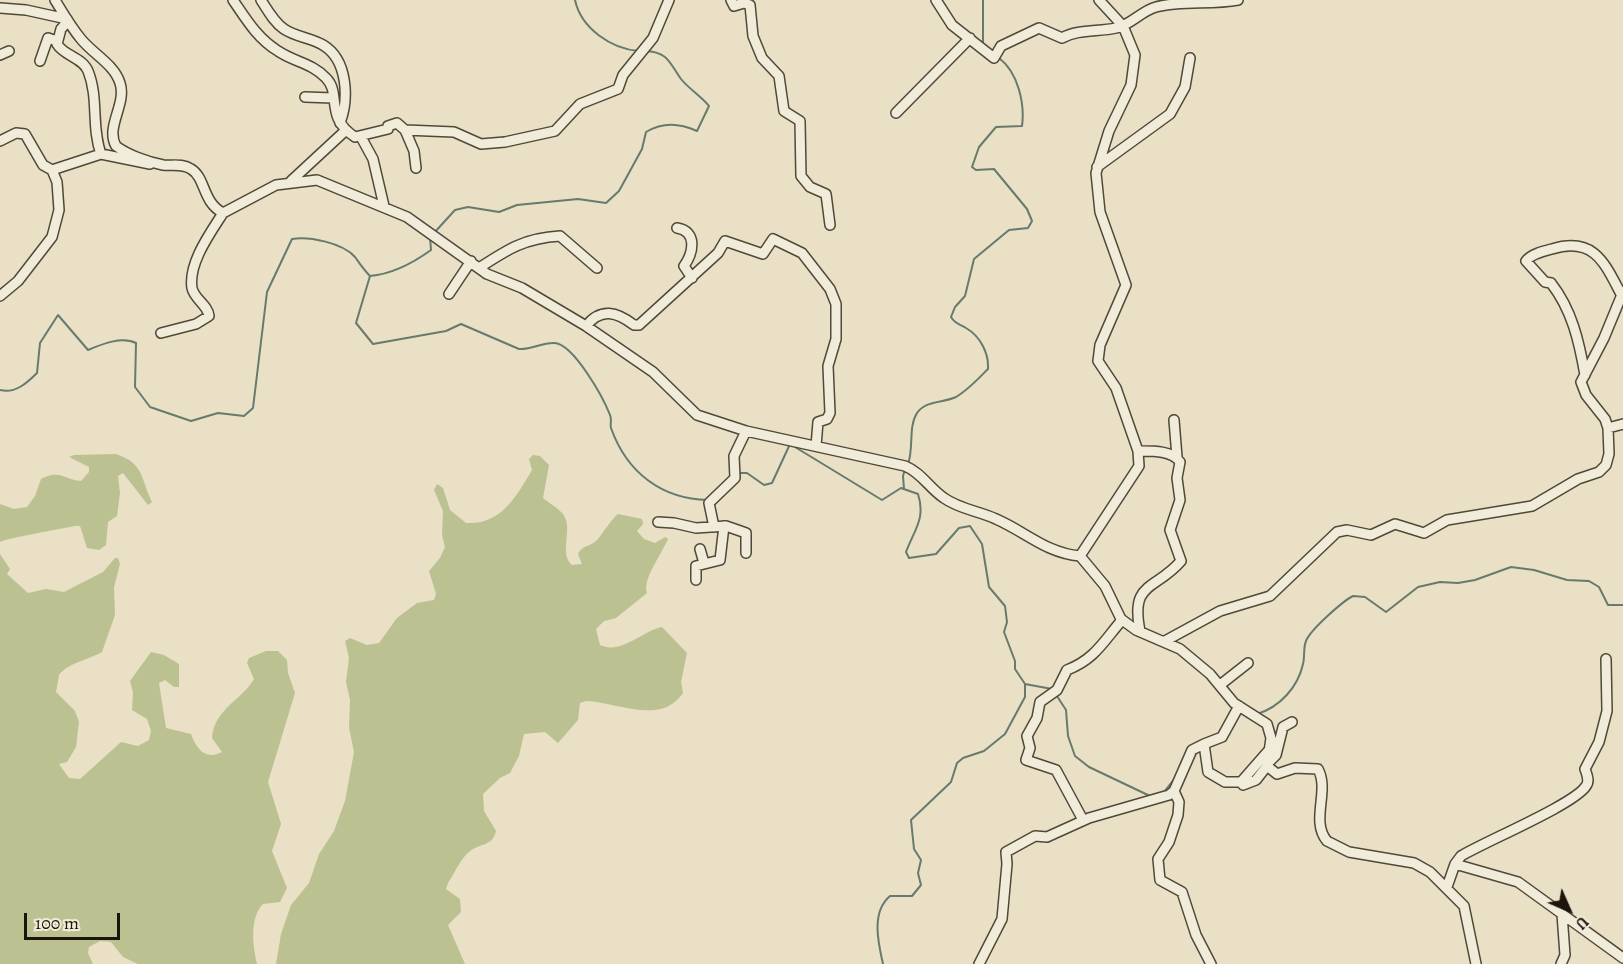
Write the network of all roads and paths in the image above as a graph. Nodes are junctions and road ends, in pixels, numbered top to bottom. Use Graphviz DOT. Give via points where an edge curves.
graph roads {
  1 [pos="55,0"];
  2 [pos="233,0"];
  3 [pos="261,0"];
  4 [pos="669,0"];
  5 [pos="731,0"];
  6 [pos="936,0"];
  7 [pos="1100,0"];
  8 [pos="1239,0"];
  9 [pos="0,8"];
  10 [pos="68,20"];
  11 [pos="1123,26"];
  12 [pos="970,38"];
  13 [pos="57,41"];
  14 [pos="1190,58"];
  15 [pos="40,61"];
  16 [pos="305,97"];
  17 [pos="333,98"];
  18 [pos="896,113"];
  19 [pos="343,127"];
  20 [pos="405,130"];
  21 [pos="361,137"];
  22 [pos="0,141"];
  23 [pos="101,154"];
  24 [pos="162,164"];
  25 [pos="1097,167"];
  26 [pos="416,168"];
  27 [pos="52,170"];
  28 [pos="291,181"];
  29 [pos="384,207"];
  30 [pos="223,213"];
  31 [pos="830,225"];
  32 [pos="677,228"];
  33 [pos="471,261"];
  34 [pos="479,268"];
  35 [pos="597,268"];
  36 [pos="692,278"];
  37 [pos="449,294"];
  38 [pos="1623,294"];
  39 [pos="0,296"];
  40 [pos="586,326"];
  41 [pos="161,333"];
  42 [pos="1585,375"];
  43 [pos="1174,420"];
  44 [pos="1623,424"];
  45 [pos="1608,428"];
  46 [pos="746,431"];
  47 [pos="816,446"];
  48 [pos="1138,451"];
  49 [pos="1177,457"];
  50 [pos="658,522"];
  51 [pos="719,526"];
  52 [pos="700,549"];
  53 [pos="746,553"];
  54 [pos="1080,556"];
  55 [pos="704,562"];
  56 [pos="696,580"];
  57 [pos="1122,620"];
  58 [pos="1140,631"];
  59 [pos="1165,641"];
  60 [pos="1606,659"];
  61 [pos="1248,663"];
  62 [pos="1220,685"];
  63 [pos="1239,706"];
  64 [pos="1292,722"];
  65 [pos="1204,744"];
  66 [pos="1270,749"];
  67 [pos="1267,765"];
  68 [pos="1241,782"];
  69 [pos="1174,791"];
  70 [pos="1083,820"];
  71 [pos="1455,864"];
  72 [pos="1447,887"];
  73 [pos="1562,914"];
  74 [pos="1623,958"];
  75 [pos="979,964"];
  76 [pos="1211,964"];
  77 [pos="1476,964"];
  78 [pos="1561,964"];
  1 -- 10 [label="street"];
  2 -- 17 [label="street" via="243,19 278,52 327,78"];
  3 -- 19 [label="street" via="285,30 324,46 333,54 345,84"];
  4 -- 20 [label="street" via="656,33 621,77 618,90 580,104 555,131 483,144 454,132"];
  5 -- 31 [label="street" via="734,6 750,5 753,36 762,58 778,76 784,111 800,121 801,176 810,187 826,194"];
  6 -- 12 [label="street" via="952,25"];
  7 -- 11 [label="street"];
  8 -- 11 [label="street" via="1156,7 1143,11"];
  9 -- 10 [label="street"];
  10 -- 13 [label="street"];
  10 -- 24 [label="street" via="119,80 122,99 112,136 116,146"];
  11 -- 12 [label="street" via="1075,32 1061,38 1039,28 1006,43 994,58"];
  11 -- 25 [label="street" via="1134,47 1131,85"];
  12 -- 18 [label="street"];
  13 -- 15 [label="street" via="48,38"];
  13 -- 23 [label="street" via="59,48 87,68 95,107 94,130"];
  14 -- 25 [label="street" via="1185,87 1170,114"];
  16 -- 17 [label="street"];
  17 -- 19 [label="street" via="334,111"];
  19 -- 21 [label="street" via="356,138"];
  19 -- 28 [label="street"];
  20 -- 21 [label="street" via="397,123"];
  20 -- 26 [label="street"];
  21 -- 29 [label="street" via="373,159"];
  22 -- 27 [label="street" via="16,133 25,134 43,165"];
  23 -- 24 [label="street" via="137,163"];
  23 -- 27 [label="street"];
  24 -- 30 [label="street" via="192,170 208,200"];
  25 -- 48 [label="street" via="1100,212 1126,285 1100,345 1098,361 1116,388"];
  27 -- 39 [label="street" via="59,210 52,237 18,281"];
  28 -- 29 [label="street" via="317,180"];
  28 -- 30 [label="street" via="264,190"];
  29 -- 33 [label="street" via="433,233"];
  30 -- 41 [label="street" via="204,241 192,277 192,289 209,316 196,324"];
  32 -- 36 [label="street" via="690,236 693,245 684,266"];
  33 -- 34 [label="street"];
  33 -- 37 [label="street"];
  34 -- 35 [label="street" via="514,245 536,238 560,237"];
  34 -- 40 [label="street"];
  36 -- 40 [label="street" via="639,325 609,312"];
  36 -- 47 [label="street" via="725,241 763,254 775,239 802,253 825,282 836,304 838,326 828,366 830,413 818,422"];
  38 -- 42 [label="street"];
  38 -- 42 [label="street" via="1590,248 1554,248 1526,261 1563,300 1578,336"];
  40 -- 46 [label="street" via="653,372 694,413"];
  42 -- 45 [label="street" via="1582,389"];
  43 -- 49 [label="street"];
  44 -- 45 [label="street"];
  45 -- 59 [label="street" via="1606,465 1532,506 1447,520 1424,533 1395,524 1371,535 1337,532 1270,596 1220,611"];
  46 -- 47 [label="street"];
  46 -- 51 [label="street" via="732,464 735,476 709,503"];
  47 -- 54 [label="street" via="909,468 951,503 1001,521 1054,552"];
  48 -- 49 [label="street"];
  48 -- 54 [label="street" via="1137,472"];
  49 -- 58 [label="street" via="1180,500 1170,530 1181,560 1138,600"];
  50 -- 51 [label="street" via="696,528"];
  51 -- 53 [label="street" via="747,533"];
  51 -- 55 [label="street" via="720,560"];
  52 -- 55 [label="street"];
  54 -- 57 [label="street" via="1105,586"];
  55 -- 56 [label="street" via="695,567"];
  57 -- 58 [label="street"];
  57 -- 70 [label="street" via="1094,654 1080,667 1067,670 1057,690 1040,702 1027,736 1030,748 1026,760 1056,770"];
  58 -- 59 [label="street"];
  59 -- 62 [label="street" via="1180,649"];
  60 -- 71 [label="street" via="1607,711 1599,742 1585,769 1587,786 1546,813 1484,842"];
  61 -- 62 [label="street"];
  62 -- 63 [label="street"];
  63 -- 65 [label="street" via="1222,737"];
  63 -- 66 [label="street" via="1267,724"];
  64 -- 67 [label="street" via="1283,727 1276,755"];
  65 -- 68 [label="street" via="1208,772 1225,782"];
  65 -- 69 [label="street" via="1188,754"];
  66 -- 67 [label="street"];
  66 -- 68 [label="street"];
  67 -- 68 [label="street" via="1256,780"];
  67 -- 72 [label="street" via="1275,773 1295,768 1320,771 1320,823 1327,841 1349,852 1414,863"];
  69 -- 70 [label="street"];
  69 -- 76 [label="street" via="1179,802 1178,814 1169,842 1158,859 1160,880 1182,892 1196,935"];
  70 -- 75 [label="street" via="1050,836 1035,836 1006,851 1002,919"];
  71 -- 72 [label="street"];
  71 -- 73 [label="street" via="1508,877"];
  72 -- 77 [label="street" via="1464,906"];
  73 -- 74 [label="street"];
  73 -- 78 [label="street" via="1565,955"];
}
